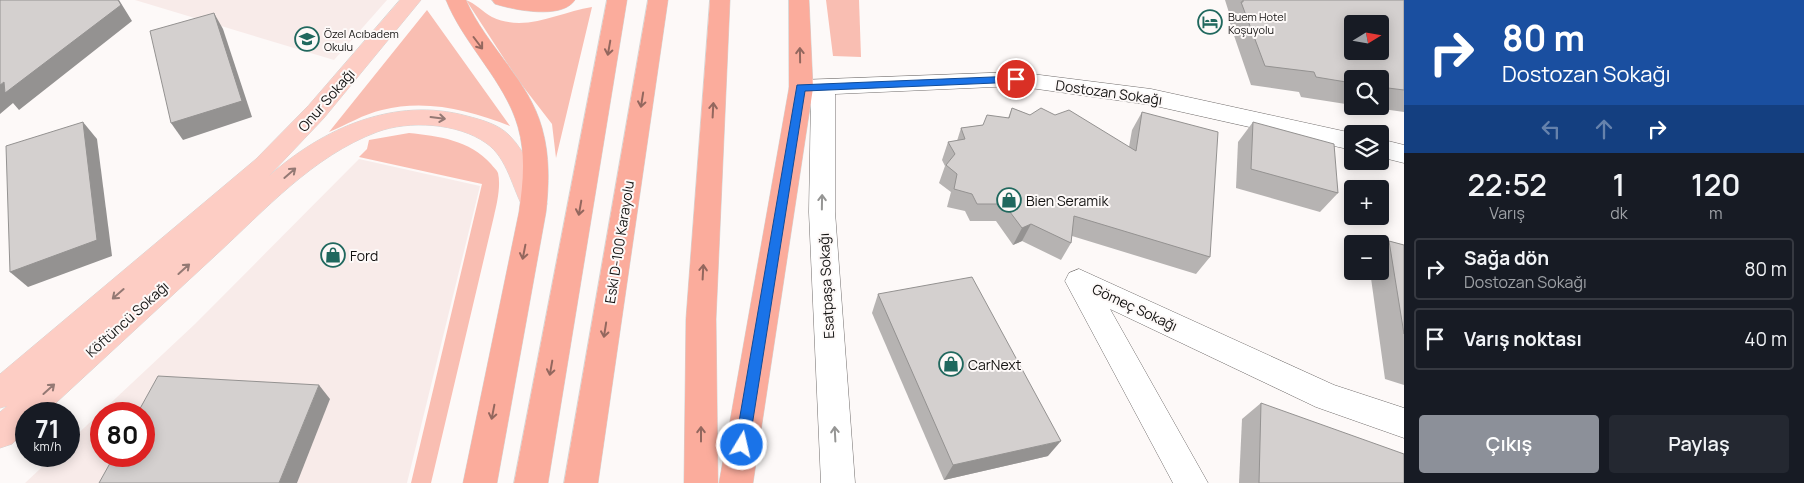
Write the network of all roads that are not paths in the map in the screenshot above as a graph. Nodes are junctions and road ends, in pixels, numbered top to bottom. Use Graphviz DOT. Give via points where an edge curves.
graph roads {
  1 [pos="411,0"];
  2 [pos="456,0"];
  3 [pos="502,0"];
  4 [pos="564,0"];
  5 [pos="617,0"];
  6 [pos="658,0"];
  7 [pos="720,0"];
  8 [pos="799,0"];
  9 [pos="812,88"];
  10 [pos="1344,140"];
  11 [pos="1389,150"];
  12 [pos="1404,154"];
  13 [pos="244,200"];
  14 [pos="534,204"];
  15 [pos="0,394"];
  16 [pos="1404,423"];
  17 [pos="0,433"];
  18 [pos="480,483"];
  19 [pos="530,483"];
  20 [pos="581,483"];
  21 [pos="701,483"];
  22 [pos="736,483"];
  23 [pos="838,483"];
  24 [pos="1191,483"];
  1 -- 13 [label="main road, Onur Sokağı" via="316,112 265,166"];
  2 -- 14 [label="highway, one-way" via="474,38 501,73 530,128 535,156"];
  3 -- 4 [label="highway" via="525,7 547,6"];
  5 -- 19 [label="highway, one-way"];
  6 -- 20 [label="highway, Eski D-100 Karayolu, one-way"];
  21 -- 7 [label="highway, one-way" via="701,320"];
  9 -- 8 [label="highway, one-way"];
  9 -- 10 [label="street, Dostozan Sokağı" via="1016,79 1151,97"];
  9 -- 22 [label="highway"];
  23 -- 9 [label="street, Esatpaşa Sokağı, one-way"];
  11 -- 12 [label="street"];
  13 -- 14 [label="main road, one-way" via="335,140 370,125 408,117 437,118 471,125 501,142 515,162"];
  13 -- 15 [label="main road, Köftüncü Sokağı, one-way"];
  17 -- 13 [label="main road, Köftüncü Sokağı, one-way"];
  14 -- 18 [label="highway, one-way"];
  16 -- 24 [label="street, Gömeç Sokağı" via="1327,397 1079,281"];
}
